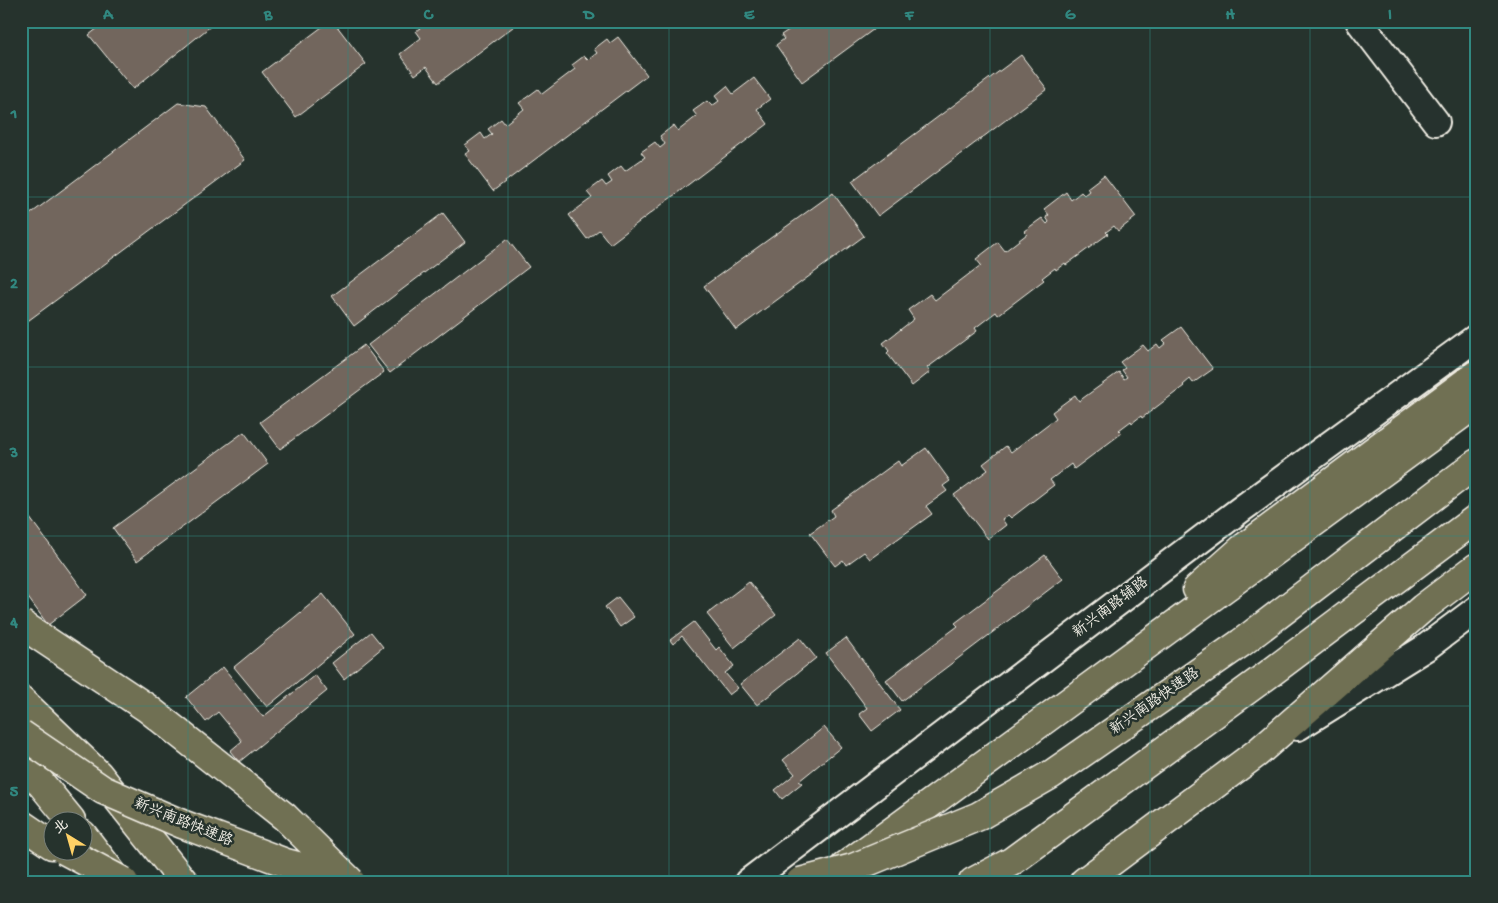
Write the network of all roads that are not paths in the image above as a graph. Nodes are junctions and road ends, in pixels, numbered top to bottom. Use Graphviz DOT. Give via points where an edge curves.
graph roads {
  1 [pos="1359,21"];
  2 [pos="1436,122"];
  3 [pos="1477,337"];
  4 [pos="1477,374"];
  5 [pos="1477,403"];
  6 [pos="1477,463"];
  7 [pos="1477,518"];
  8 [pos="1477,566"];
  9 [pos="1477,609"];
  10 [pos="21,624"];
  11 [pos="21,700"];
  12 [pos="1066,704"];
  13 [pos="21,734"];
  14 [pos="1257,753"];
  15 [pos="21,760"];
  16 [pos="63,810"];
  17 [pos="21,824"];
  18 [pos="42,838"];
  19 [pos="92,847"];
  20 [pos="83,860"];
  21 [pos="119,882"];
  22 [pos="124,882"];
  23 [pos="184,882"];
  24 [pos="351,882"];
  25 [pos="359,882"];
  26 [pos="748,882"];
  27 [pos="800,882"];
  28 [pos="823,882"];
  29 [pos="973,882"];
  30 [pos="1084,882"];
  1 -- 2 [label="street"];
  3 -- 26 [label="street, 新兴南路辅路" via="1232,516"];
  4 -- 12 [label="main road" via="1242,549"];
  5 -- 12 [label="main road"];
  6 -- 27 [label="main road, 新兴南路快速路, bridge" via="1240,643 1052,774 979,816 854,868"];
  7 -- 29 [label="main road" via="1011,862"];
  8 -- 14 [label="main road" via="1423,608"];
  9 -- 14 [label="street" via="1425,648"];
  10 -- 24 [label="main road, bridge" via="147,708 285,817"];
  11 -- 23 [label="main road" via="98,774"];
  12 -- 28 [label="main road"];
  13 -- 25 [label="main road, 新兴南路快速路, bridge" via="103,790 286,863"];
  14 -- 30 [label="main road"];
  15 -- 16 [label="main road"];
  17 -- 18 [label="main road"];
  19 -- 21 [label="main road"];
  20 -- 22 [label="main road, bridge"];
}
